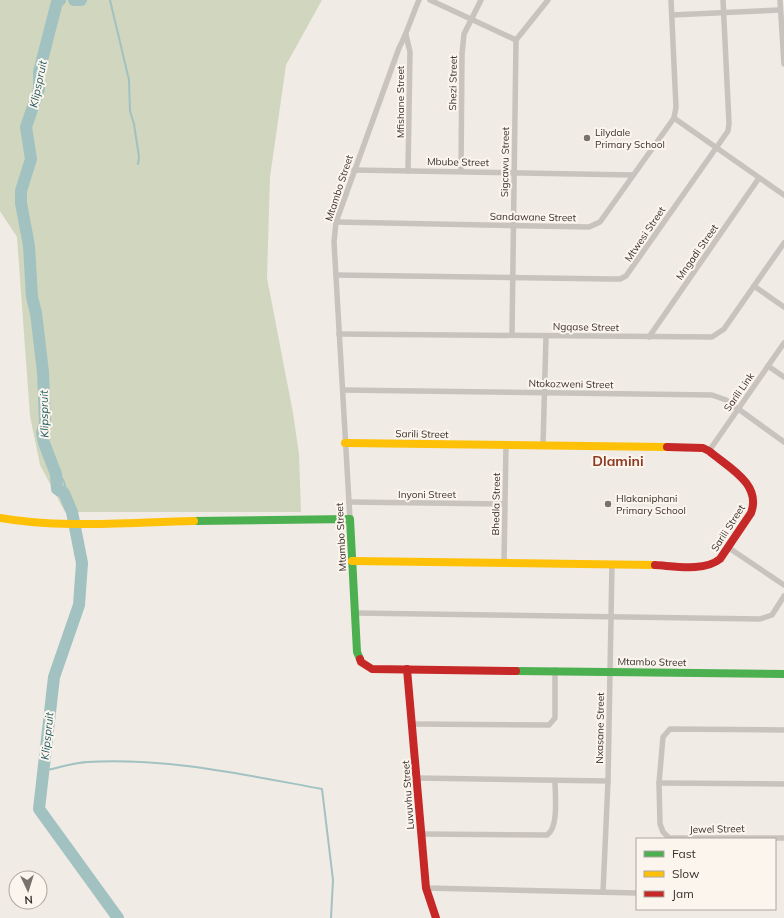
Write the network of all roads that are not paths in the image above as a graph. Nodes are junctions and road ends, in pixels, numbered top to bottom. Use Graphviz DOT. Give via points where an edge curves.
graph roads {
  1 [pos="419,0"];
  2 [pos="430,0"];
  3 [pos="482,0"];
  4 [pos="548,0"];
  5 [pos="670,0"];
  6 [pos="723,0"];
  7 [pos="780,0"];
  8 [pos="780,10"];
  9 [pos="724,12"];
  10 [pos="672,15"];
  11 [pos="470,20"];
  12 [pos="406,34"];
  13 [pos="516,40"];
  14 [pos="784,64"];
  15 [pos="674,118"];
  16 [pos="716,149"];
  17 [pos="354,170"];
  18 [pos="408,171"];
  19 [pos="460,171"];
  20 [pos="514,172"];
  21 [pos="633,175"];
  22 [pos="759,178"];
  23 [pos="784,195"];
  24 [pos="336,222"];
  25 [pos="512,225"];
  26 [pos="784,243"];
  27 [pos="336,275"];
  28 [pos="512,277"];
  29 [pos="754,286"];
  30 [pos="784,307"];
  31 [pos="339,334"];
  32 [pos="512,335"];
  33 [pos="546,336"];
  34 [pos="649,337"];
  35 [pos="784,343"];
  36 [pos="768,366"];
  37 [pos="784,377"];
  38 [pos="343,390"];
  39 [pos="544,393"];
  40 [pos="738,409"];
  41 [pos="784,442"];
  42 [pos="345,443"];
  43 [pos="506,445"];
  44 [pos="542,445"];
  45 [pos="709,451"];
  46 [pos="349,502"];
  47 [pos="504,504"];
  48 [pos="0,518"];
  49 [pos="350,519"];
  50 [pos="729,548"];
  51 [pos="352,561"];
  52 [pos="504,563"];
  53 [pos="612,564"];
  54 [pos="784,585"];
  55 [pos="784,596"];
  56 [pos="355,613"];
  57 [pos="611,617"];
  58 [pos="408,669"];
  59 [pos="555,670"];
  60 [pos="610,671"];
  61 [pos="784,674"];
  62 [pos="413,724"];
  63 [pos="784,730"];
  64 [pos="417,778"];
  65 [pos="555,781"];
  66 [pos="608,781"];
  67 [pos="659,783"];
  68 [pos="784,784"];
  69 [pos="421,834"];
  70 [pos="672,838"];
  71 [pos="426,888"];
  72 [pos="603,892"];
  73 [pos="636,893"];
  74 [pos="436,918"];
  1 -- 12 [label="street, Mtambo Street"];
  2 -- 11 [label="street"];
  3 -- 11 [label="street, Shezi Street"];
  4 -- 13 [label="street"];
  5 -- 10 [label="street"];
  6 -- 9 [label="street, Mtwesi Street"];
  7 -- 8 [label="street"];
  8 -- 9 [label="street"];
  8 -- 14 [label="street"];
  9 -- 10 [label="street"];
  9 -- 16 [label="street, Mtwesi Street" via="729,123 728,130"];
  10 -- 15 [label="street" via="676,106"];
  11 -- 13 [label="street"];
  11 -- 19 [label="street, Shezi Street" via="464,34 462,54"];
  12 -- 17 [label="street, Mtambo Street"];
  12 -- 18 [label="street, Mfishane Street" via="410,52"];
  13 -- 20 [label="street, Sigcawu Street"];
  15 -- 16 [label="street"];
  15 -- 21 [label="street, Sandawane Street"];
  16 -- 22 [label="street"];
  16 -- 28 [label="street, Mtwesi Street" via="626,276 620,279"];
  17 -- 18 [label="street, Mbube Street"];
  17 -- 24 [label="street, Mtambo Street"];
  18 -- 19 [label="street, Mbube Street"];
  19 -- 20 [label="street, Mbube Street"];
  20 -- 21 [label="street, Mbube Street"];
  20 -- 25 [label="street, Sigcawu Street"];
  21 -- 25 [label="street, Sandawane Street" via="604,219 595,226"];
  22 -- 23 [label="street"];
  22 -- 34 [label="street, Mngadi Street"];
  24 -- 25 [label="street, Sandawane Street"];
  24 -- 27 [label="street, Mtambo Street"];
  25 -- 28 [label="street, Sigcawu Street"];
  26 -- 29 [label="street, Ngqase Street"];
  27 -- 28 [label="street, Mtwesi Street"];
  27 -- 31 [label="street, Mtambo Street"];
  28 -- 32 [label="street, Sigcawu Street"];
  29 -- 30 [label="street"];
  29 -- 34 [label="street, Ngqase Street" via="724,329 716,335 706,338"];
  31 -- 32 [label="street, Ngqase Street"];
  31 -- 38 [label="street, Mtambo Street"];
  32 -- 33 [label="street, Ngqase Street"];
  33 -- 34 [label="street, Ngqase Street"];
  33 -- 39 [label="street"];
  35 -- 36 [label="street, Sarili Link"];
  36 -- 37 [label="street"];
  36 -- 40 [label="street, Sarili Link"];
  38 -- 39 [label="street, Ntokozweni Street"];
  38 -- 42 [label="street, Mtambo Street"];
  39 -- 40 [label="street, Ntokozweni Street" via="705,395 717,396"];
  39 -- 44 [label="street"];
  40 -- 41 [label="street, Ntokozweni Street"];
  40 -- 45 [label="street, Sarili Link"];
  42 -- 43 [label="street, Sarili Street"];
  42 -- 46 [label="street, Mtambo Street"];
  43 -- 44 [label="street, Sarili Street"];
  43 -- 47 [label="street, Bhedla Street"];
  44 -- 45 [label="street, Sarili Street" via="703,448"];
  45 -- 50 [label="street, Sarili Street" via="746,481 754,496 751,513"];
  46 -- 47 [label="street, Inyoni Street"];
  46 -- 49 [label="street, Mtambo Street"];
  47 -- 52 [label="street, Bhedla Street"];
  48 -- 49 [label="street" via="23,522 68,523"];
  49 -- 51 [label="street, Mtambo Street"];
  50 -- 53 [label="street, Sarili Street" via="716,563 704,566"];
  50 -- 54 [label="street"];
  51 -- 52 [label="street, Sarili Street"];
  51 -- 56 [label="street, Mtambo Street"];
  52 -- 53 [label="street, Sarili Street"];
  53 -- 57 [label="street, Nxasane Street"];
  55 -- 57 [label="street" via="772,615 760,620"];
  56 -- 57 [label="street"];
  56 -- 58 [label="street, Mtambo Street" via="357,652 363,665 372,669"];
  57 -- 60 [label="street, Nxasane Street"];
  58 -- 59 [label="street, Mtambo Street"];
  58 -- 62 [label="street, Luvuvhu Street"];
  59 -- 60 [label="street, Mtambo Street"];
  59 -- 62 [label="street" via="555,718 549,725"];
  60 -- 61 [label="street, Mtambo Street"];
  60 -- 66 [label="street, Nxasane Street"];
  62 -- 64 [label="street, Luvuvhu Street"];
  63 -- 67 [label="street" via="670,729 663,737"];
  64 -- 65 [label="street"];
  64 -- 69 [label="street, Luvuvhu Street"];
  65 -- 66 [label="street"];
  65 -- 69 [label="street" via="555,824 547,835"];
  66 -- 72 [label="street, Nxasane Street"];
  67 -- 68 [label="street"];
  67 -- 70 [label="street, Jewel Street" via="660,824 666,836"];
  69 -- 71 [label="street, Luvuvhu Street"];
  71 -- 72 [label="street"];
  71 -- 74 [label="street, Luvuvhu Street"];
  72 -- 73 [label="street"];
}
